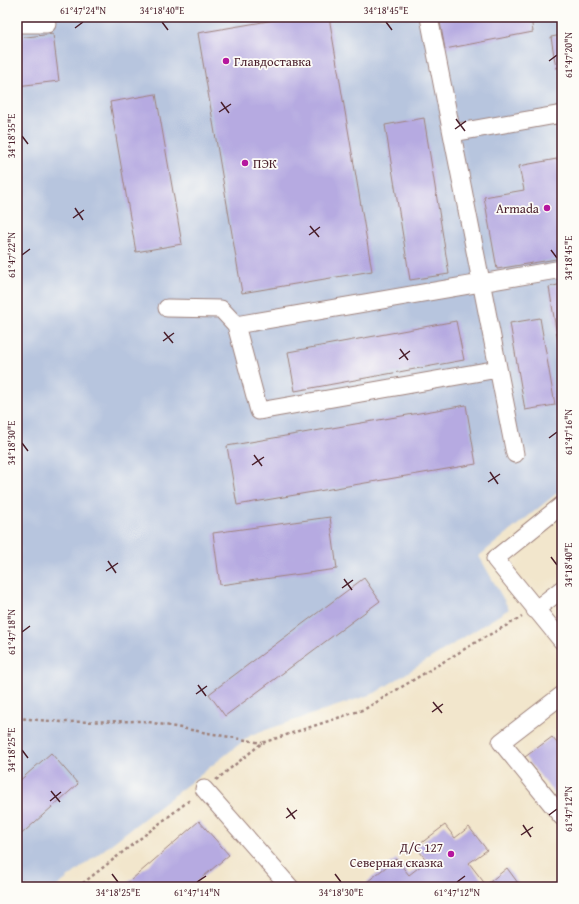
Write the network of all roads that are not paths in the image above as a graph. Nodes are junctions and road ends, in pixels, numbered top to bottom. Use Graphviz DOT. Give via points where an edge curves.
graph roads {
  1 [pos="429,17"];
  2 [pos="17,24"];
  3 [pos="47,24"];
  4 [pos="562,114"];
  5 [pos="453,133"];
  6 [pos="562,269"];
  7 [pos="481,281"];
  8 [pos="166,308"];
  9 [pos="236,325"];
  10 [pos="498,369"];
  11 [pos="515,454"];
  12 [pos="562,505"];
  13 [pos="562,589"];
  14 [pos="535,610"];
  15 [pos="562,641"];
  16 [pos="562,695"];
  17 [pos="204,789"];
  18 [pos="562,817"];
  19 [pos="290,887"];
  1 -- 5 [label="street"];
  2 -- 3 [label="street"];
  4 -- 5 [label="street"];
  5 -- 7 [label="street"];
  6 -- 7 [label="street"];
  7 -- 9 [label="street"];
  7 -- 10 [label="street"];
  8 -- 9 [label="street" via="220,309"];
  9 -- 10 [label="street" via="259,411"];
  10 -- 11 [label="street"];
  12 -- 14 [label="street" via="495,558"];
  13 -- 14 [label="street"];
  14 -- 15 [label="street"];
  16 -- 18 [label="street" via="501,742"];
  17 -- 19 [label="street"];
}
